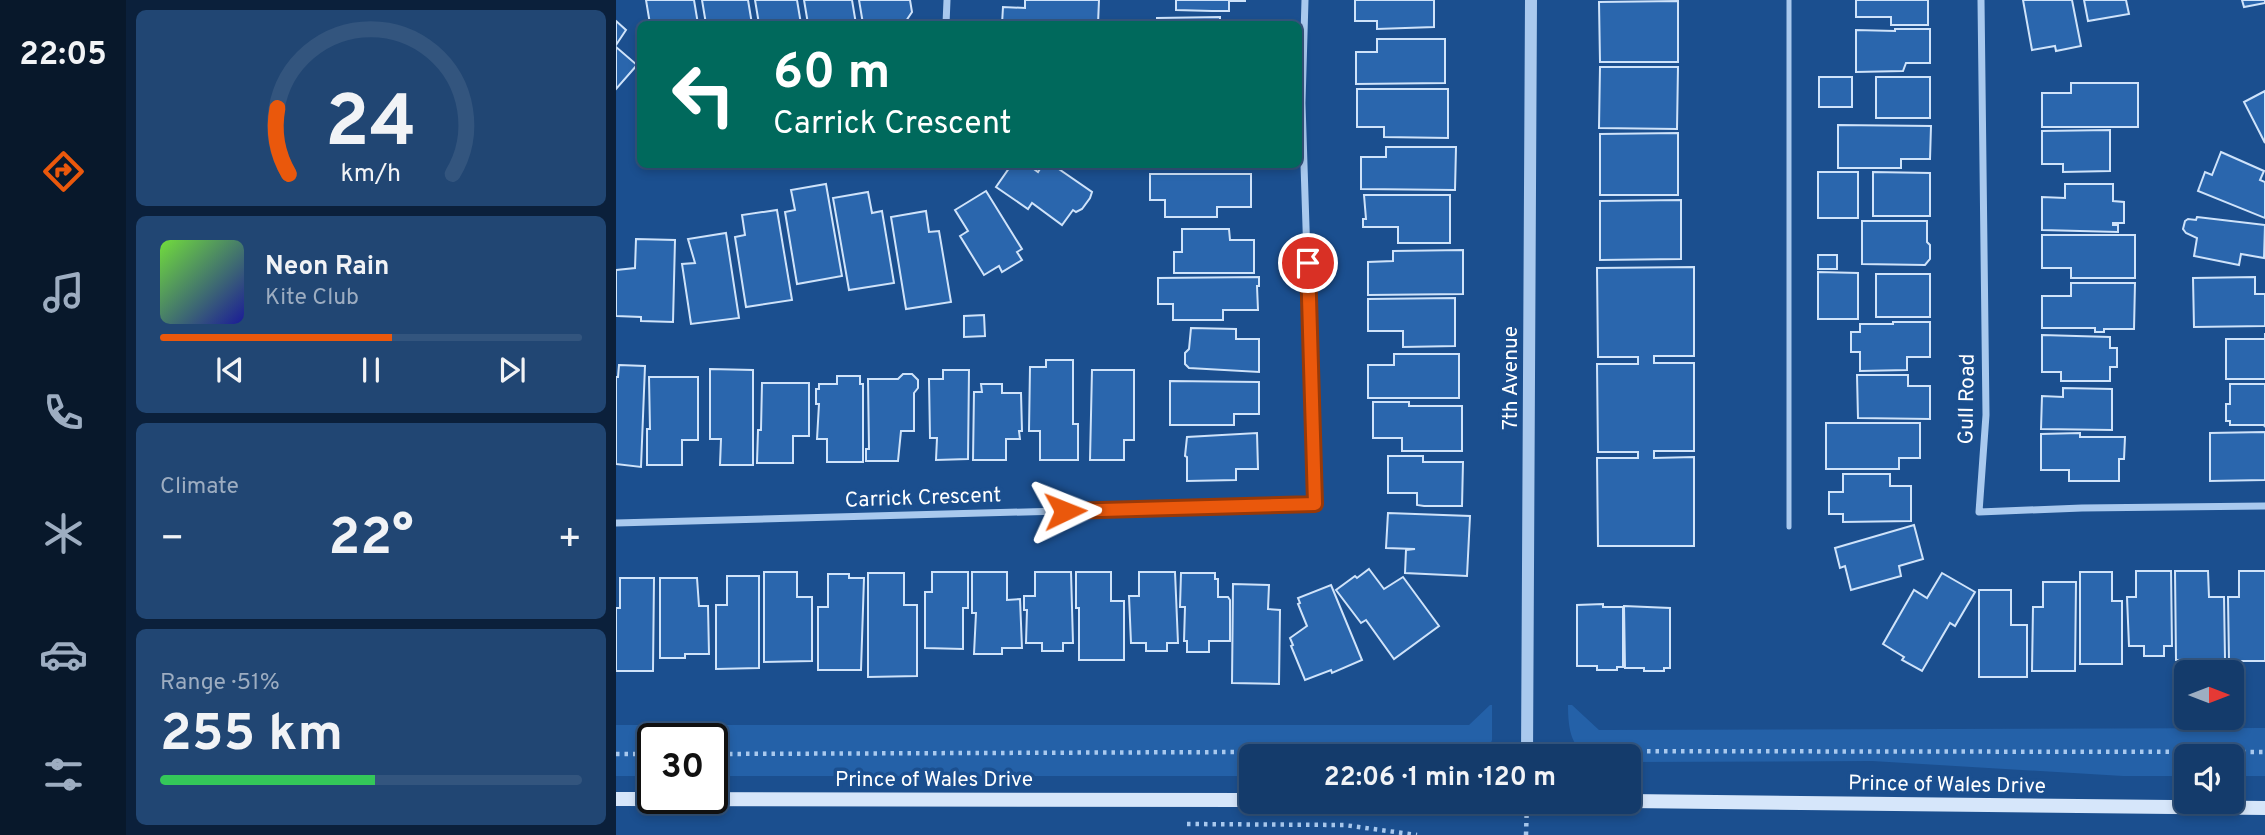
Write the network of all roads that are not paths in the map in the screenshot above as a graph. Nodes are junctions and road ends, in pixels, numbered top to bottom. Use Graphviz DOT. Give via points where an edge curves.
graph roads {
  1 [pos="947,0"];
  2 [pos="1305,0"];
  3 [pos="1531,0"];
  4 [pos="1789,0"];
  5 [pos="1981,0"];
  6 [pos="946,21"];
  7 [pos="2265,506"];
  8 [pos="616,523"];
  9 [pos="1788,527"];
  10 [pos="1527,744"];
  11 [pos="616,799"];
  12 [pos="1239,800"];
  13 [pos="1641,801"];
  14 [pos="2265,808"];
  1 -- 6 [label="street"];
  2 -- 8 [label="street, Carrick Crescent" via="1302,103 1315,504"];
  3 -- 10 [label="street, 7th Avenue"];
  4 -- 9 [label="lane"];
  5 -- 7 [label="street, Gull Road" via="1986,415 1979,512"];
  11 -- 12 [label="main road, Prince of Wales Drive"];
  13 -- 14 [label="main road, Prince of Wales Drive"];
}
